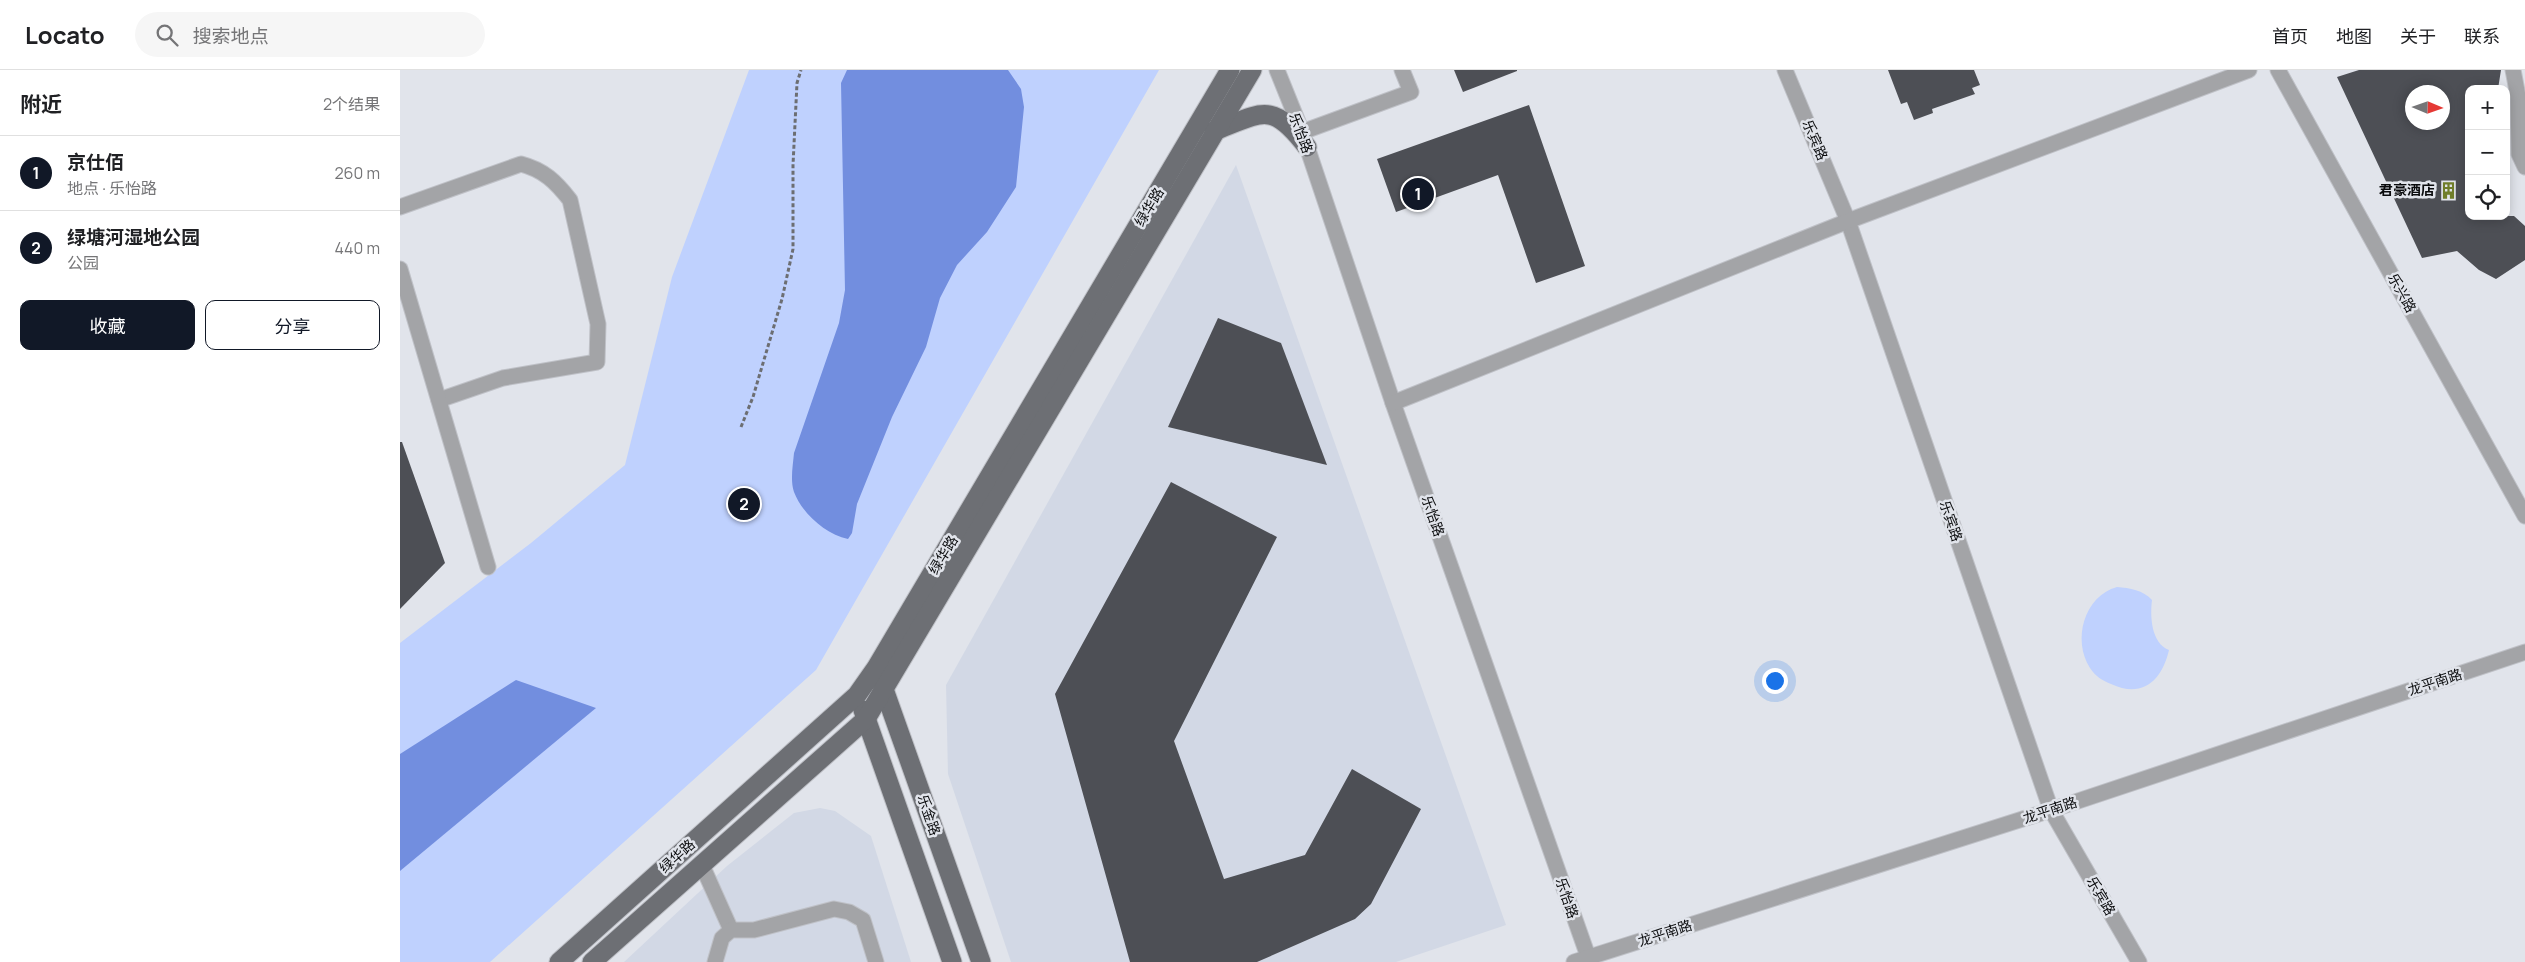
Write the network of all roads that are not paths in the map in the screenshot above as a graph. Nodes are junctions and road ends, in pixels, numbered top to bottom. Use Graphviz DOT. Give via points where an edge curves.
graph roads {
  1 [pos="1230,70"];
  2 [pos="1252,70"];
  3 [pos="1277,70"];
  4 [pos="1402,70"];
  5 [pos="1785,70"];
  6 [pos="2249,70"];
  7 [pos="2278,70"];
  8 [pos="2513,70"];
  9 [pos="1214,131"];
  10 [pos="1304,140"];
  11 [pos="2525,167"];
  12 [pos="400,207"];
  13 [pos="1848,221"];
  14 [pos="400,268"];
  15 [pos="439,400"];
  16 [pos="1393,403"];
  17 [pos="2525,516"];
  18 [pos="488,567"];
  19 [pos="2525,652"];
  20 [pos="876,668"];
  21 [pos="883,688"];
  22 [pos="857,695"];
  23 [pos="866,719"];
  24 [pos="2051,810"];
  25 [pos="701,863"];
  26 [pos="731,930"];
  27 [pos="1584,960"];
  28 [pos="559,962"];
  29 [pos="592,962"];
  30 [pos="716,962"];
  31 [pos="876,962"];
  32 [pos="952,962"];
  33 [pos="981,962"];
  34 [pos="2139,962"];
  1 -- 20 [label="main road, 绿华路"];
  2 -- 9 [label="main road, 绿华路"];
  3 -- 10 [label="street, 乐怡路"];
  4 -- 10 [label="street" via="1411,92"];
  5 -- 13 [label="street, 乐宾路"];
  6 -- 13 [label="street"];
  7 -- 17 [label="street, 乐兴路"];
  8 -- 11 [label="street" via="2518,96 2519,154"];
  9 -- 10 [label="main road" via="1261,114 1274,115"];
  9 -- 21 [label="main road, 绿华路"];
  10 -- 16 [label="street, 乐怡路"];
  12 -- 15 [label="street" via="521,164 537,168 570,200 598,324 597,362 503,378"];
  13 -- 16 [label="street"];
  13 -- 24 [label="street, 乐宾路"];
  14 -- 15 [label="street"];
  15 -- 18 [label="street"];
  16 -- 27 [label="street, 乐怡路"];
  19 -- 24 [label="street, 龙平南路"];
  20 -- 21 [label="main road, 乐金路"];
  20 -- 22 [label="main road, 绿华路"];
  21 -- 23 [label="main road, 绿华路"];
  21 -- 33 [label="main road, 乐金路"];
  22 -- 23 [label="main road, 乐金路"];
  22 -- 28 [label="main road, 绿华路"];
  23 -- 25 [label="main road, 绿华路"];
  23 -- 32 [label="main road, 乐金路"];
  24 -- 27 [label="street, 龙平南路"];
  24 -- 34 [label="street, 乐宾路"];
  25 -- 26 [label="street"];
  25 -- 29 [label="main road, 绿华路"];
  26 -- 30 [label="street" via="722,938"];
  26 -- 31 [label="street" via="754,930 834,910 849,912 863,920"];
}
